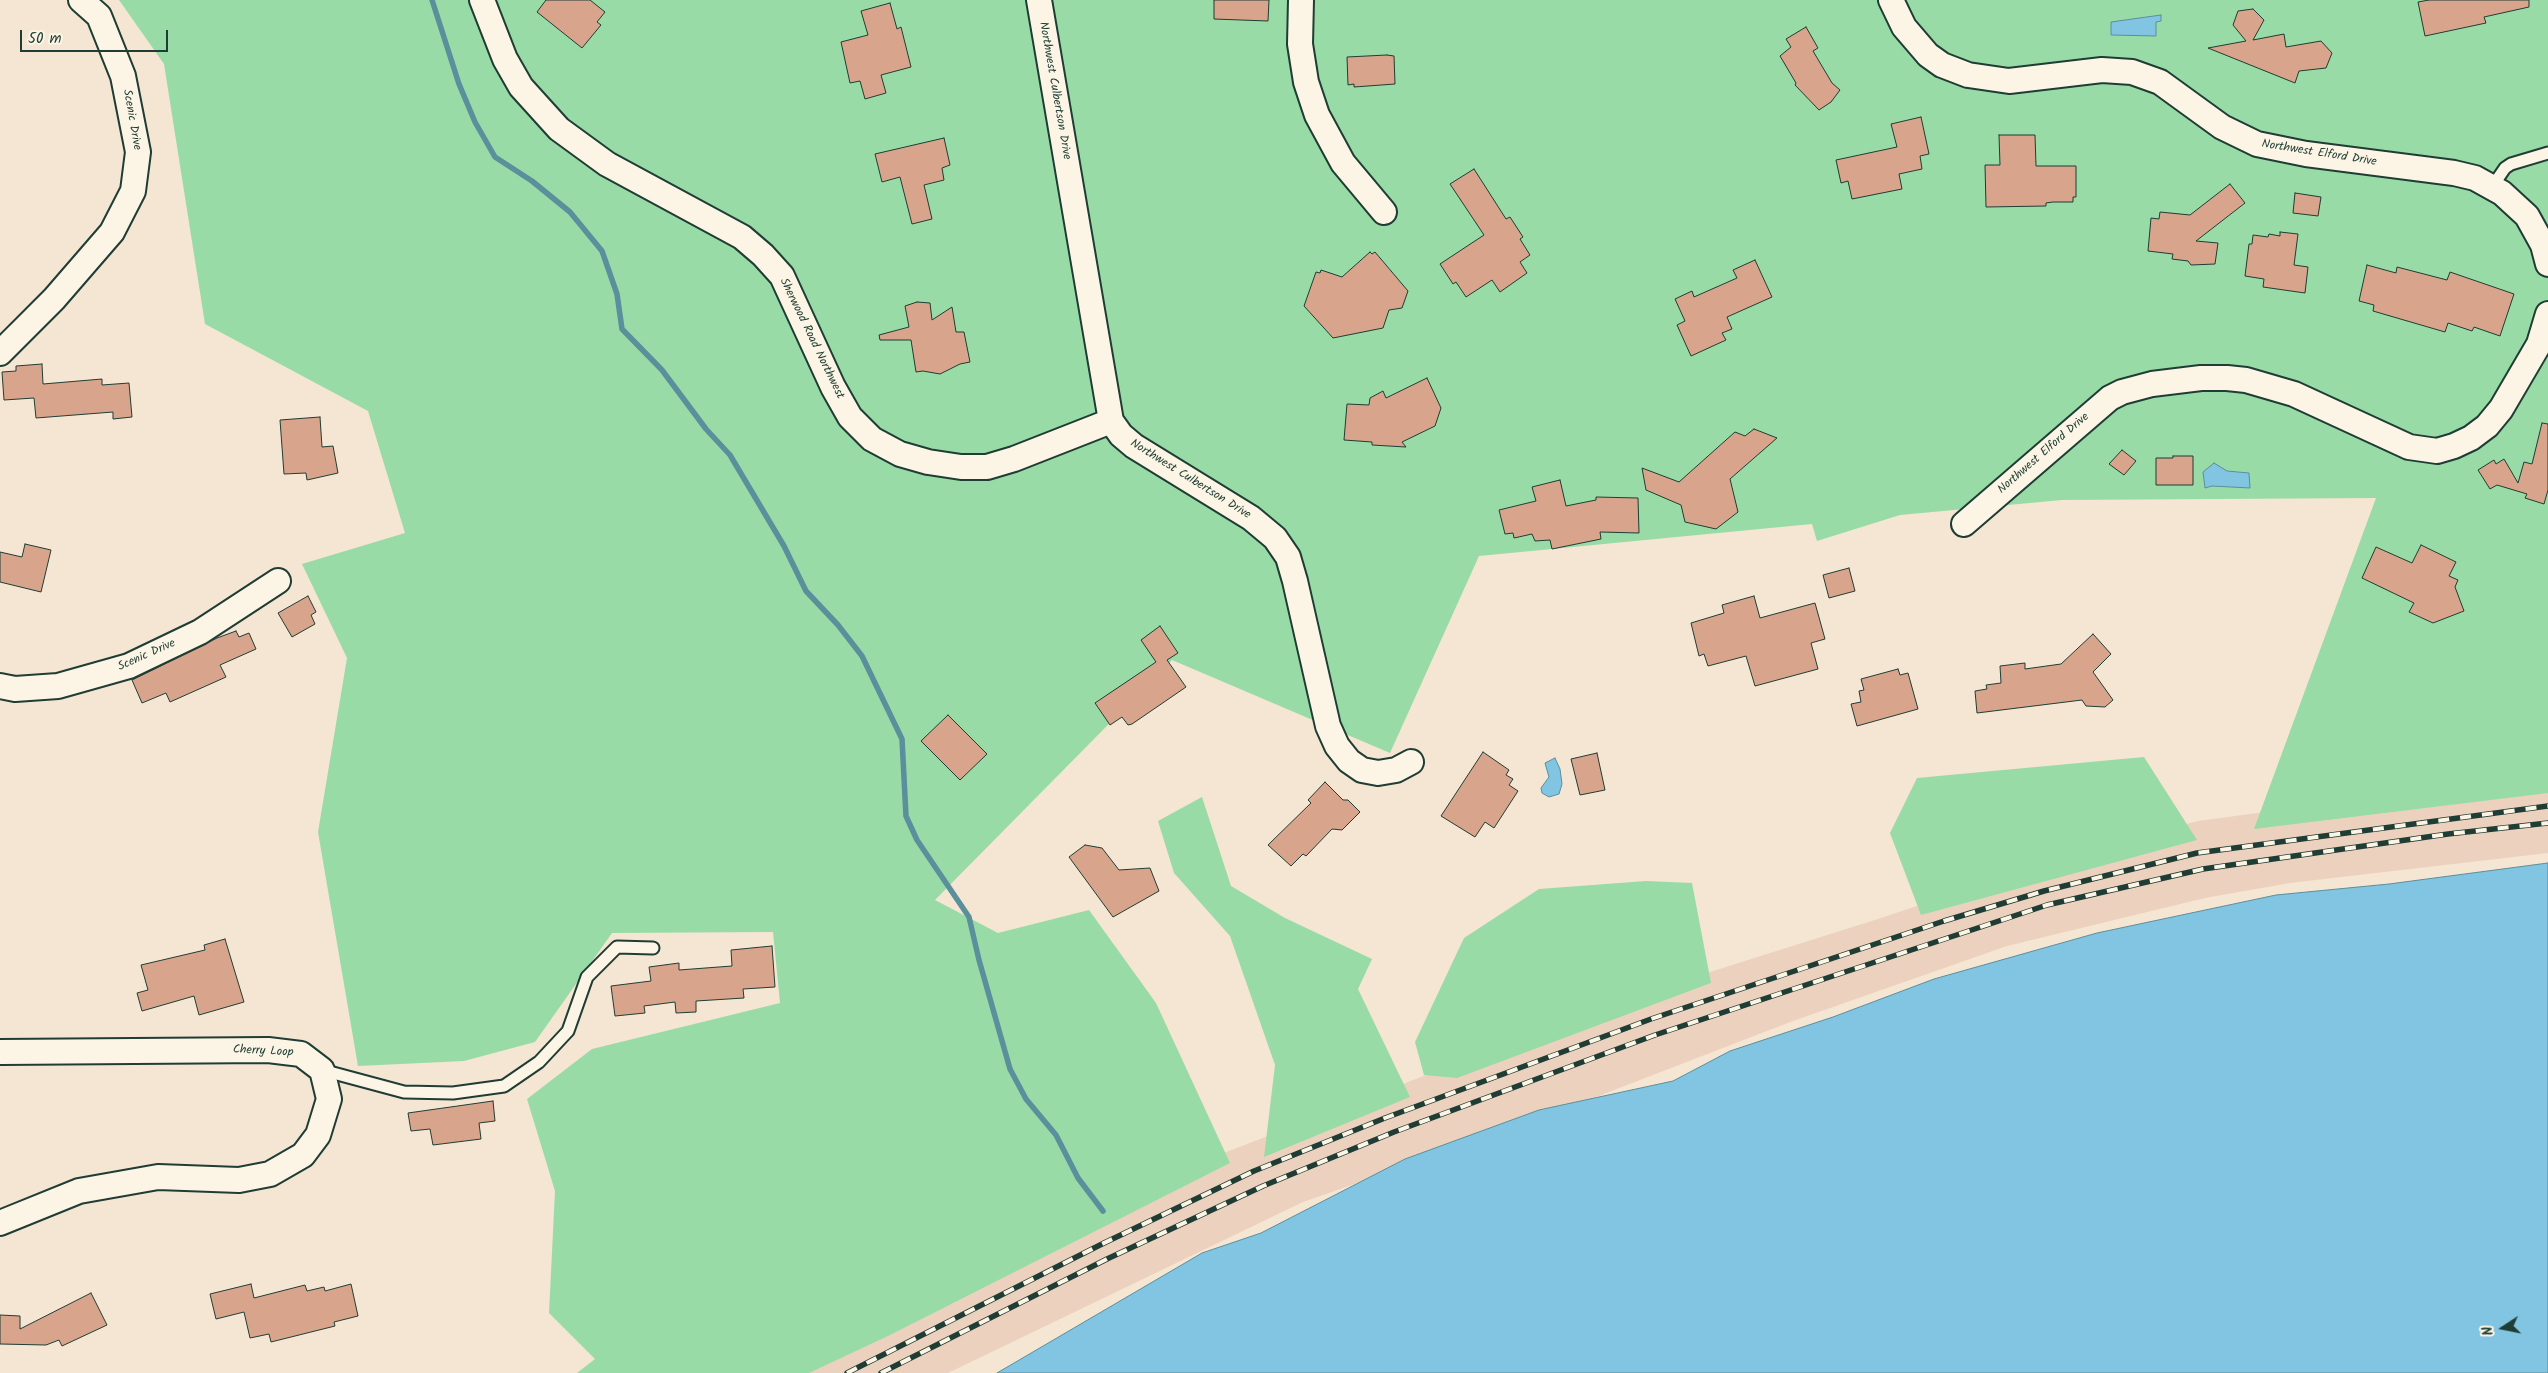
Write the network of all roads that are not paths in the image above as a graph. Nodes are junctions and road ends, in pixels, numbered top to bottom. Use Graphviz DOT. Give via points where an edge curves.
graph roads {
  1 [pos="81,0"];
  2 [pos="482,0"];
  3 [pos="1038,0"];
  4 [pos="1301,0"];
  5 [pos="1891,0"];
  6 [pos="2548,153"];
  7 [pos="2492,187"];
  8 [pos="1384,212"];
  9 [pos="2548,264"];
  10 [pos="2548,314"];
  11 [pos="0,353"];
  12 [pos="1111,421"];
  13 [pos="1964,524"];
  14 [pos="278,580"];
  15 [pos="0,686"];
  16 [pos="1410,762"];
  17 [pos="653,948"];
  18 [pos="0,1052"];
  19 [pos="322,1070"];
  20 [pos="0,1223"];
  1 -- 11 [label="street, Scenic Drive" via="99,16 123,76 138,152 133,191 112,232 54,299"];
  2 -- 12 [label="street, Sherwood Road Northwest" via="505,60 521,87 559,129 607,164 742,238 770,262 782,276 850,417 872,439 900,454 928,462 987,467"];
  3 -- 12 [label="street, Northwest Culbertson Drive"];
  4 -- 8 [label="street" via="1300,44 1306,82 1317,115 1343,163"];
  5 -- 7 [label="street, Northwest Elford Drive" via="1898,19 1921,48 1942,65 1959,72 1987,80 2009,81 2102,70 2132,72 2160,82 2222,127 2257,144 2306,154 2454,172"];
  6 -- 7 [label="lane" via="2511,164"];
  7 -- 9 [label="street, Northwest Elford Drive" via="2515,203 2526,216 2536,230"];
  10 -- 13 [label="street, Northwest Elford Drive" via="2538,344 2501,409 2487,426 2454,446 2436,450 2409,447 2294,394 2246,380 2161,382 2110,398"];
  12 -- 16 [label="street, Northwest Culbertson Drive" via="1121,436 1134,446 1251,518 1275,538 1288,557 1328,726 1336,746 1362,770 1396,770"];
  14 -- 15 [label="street, Scenic Drive" via="200,632 129,666 58,686 15,689"];
  17 -- 19 [label="lane" via="617,948 587,977 568,1031 539,1062 504,1086 453,1093 404,1092"];
  18 -- 19 [label="street, Cherry Loop" via="268,1050 301,1054"];
  19 -- 20 [label="street" via="329,1099 318,1135 303,1155 270,1174 239,1180 150,1178 79,1191"];
}
